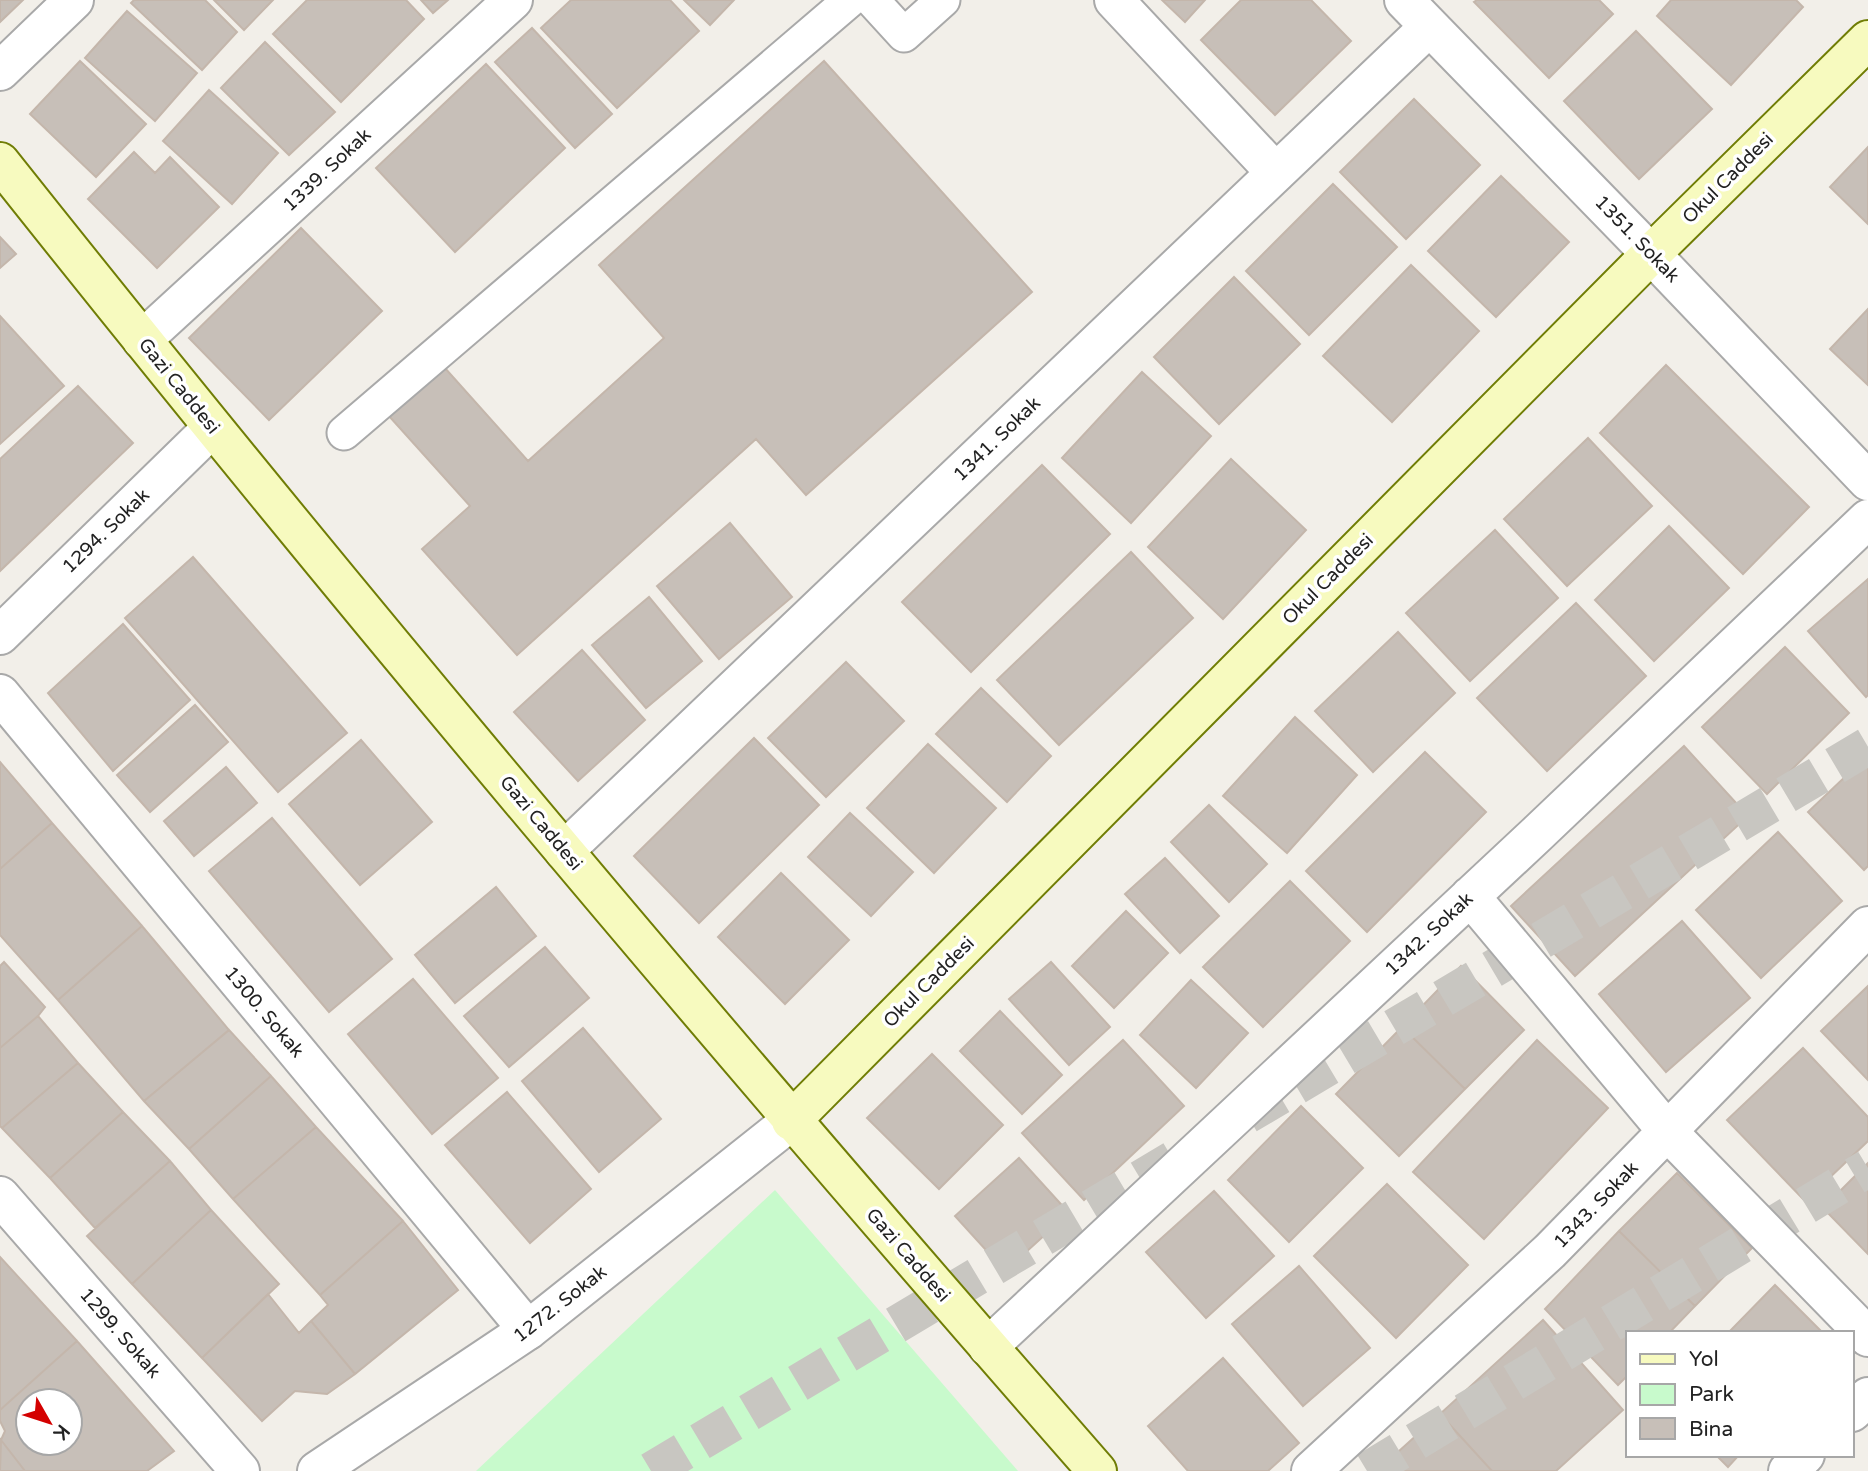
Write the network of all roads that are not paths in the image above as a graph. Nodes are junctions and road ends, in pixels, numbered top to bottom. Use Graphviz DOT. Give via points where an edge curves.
graph roads {
  1 [pos="74,0"];
  2 [pos="513,0"];
  3 [pos="850,0"];
  4 [pos="872,0"];
  5 [pos="943,0"];
  6 [pos="1114,0"];
  7 [pos="1410,7"];
  8 [pos="1868,40"];
  9 [pos="0,71"];
  10 [pos="0,162"];
  11 [pos="1276,173"];
  12 [pos="1651,254"];
  13 [pos="142,340"];
  14 [pos="212,428"];
  15 [pos="344,433"];
  16 [pos="1868,481"];
  17 [pos="1868,519"];
  18 [pos="0,635"];
  19 [pos="0,694"];
  20 [pos="564,850"];
  21 [pos="1470,896"];
  22 [pos="1868,926"];
  23 [pos="791,1121"];
  24 [pos="1667,1131"];
  25 [pos="0,1196"];
  26 [pos="528,1330"];
  27 [pos="1868,1337"];
  28 [pos="988,1347"];
  29 [pos="1868,1397"];
  30 [pos="1854,1410"];
  31 [pos="1803,1457"];
  32 [pos="240,1471"];
  33 [pos="317,1471"];
  34 [pos="1097,1471"];
  35 [pos="1311,1471"];
  36 [pos="1788,1471"];
  1 -- 9 [label="street"];
  2 -- 13 [label="street, 1339. Sokak"];
  3 -- 15 [label="lane"];
  4 -- 5 [label="lane" via="904,35"];
  6 -- 11 [label="street"];
  7 -- 11 [label="street, 1341. Sokak"];
  7 -- 12 [label="street, 1351. Sokak"];
  8 -- 12 [label="main road, Okul Caddesi"];
  10 -- 13 [label="main road, Gazi Caddesi"];
  11 -- 20 [label="street, 1341. Sokak"];
  12 -- 16 [label="street, 1351. Sokak"];
  12 -- 23 [label="main road, Okul Caddesi"];
  13 -- 14 [label="main road, Gazi Caddesi"];
  14 -- 18 [label="street, 1294. Sokak"];
  14 -- 20 [label="main road, Gazi Caddesi"];
  17 -- 21 [label="street, 1342. Sokak"];
  19 -- 26 [label="street, 1300. Sokak"];
  20 -- 23 [label="main road, Gazi Caddesi"];
  21 -- 24 [label="street"];
  21 -- 28 [label="street, 1342. Sokak"];
  22 -- 24 [label="street, 1343. Sokak"];
  23 -- 26 [label="street, 1272. Sokak"];
  23 -- 28 [label="main road, Gazi Caddesi"];
  24 -- 27 [label="street"];
  24 -- 35 [label="street, 1343. Sokak" via="1550,1251"];
  25 -- 32 [label="street, 1299. Sokak"];
  26 -- 33 [label="street, 1272. Sokak"];
  28 -- 34 [label="main road, Gazi Caddesi"];
  29 -- 30 [label="street"];
  31 -- 36 [label="street"];
}
